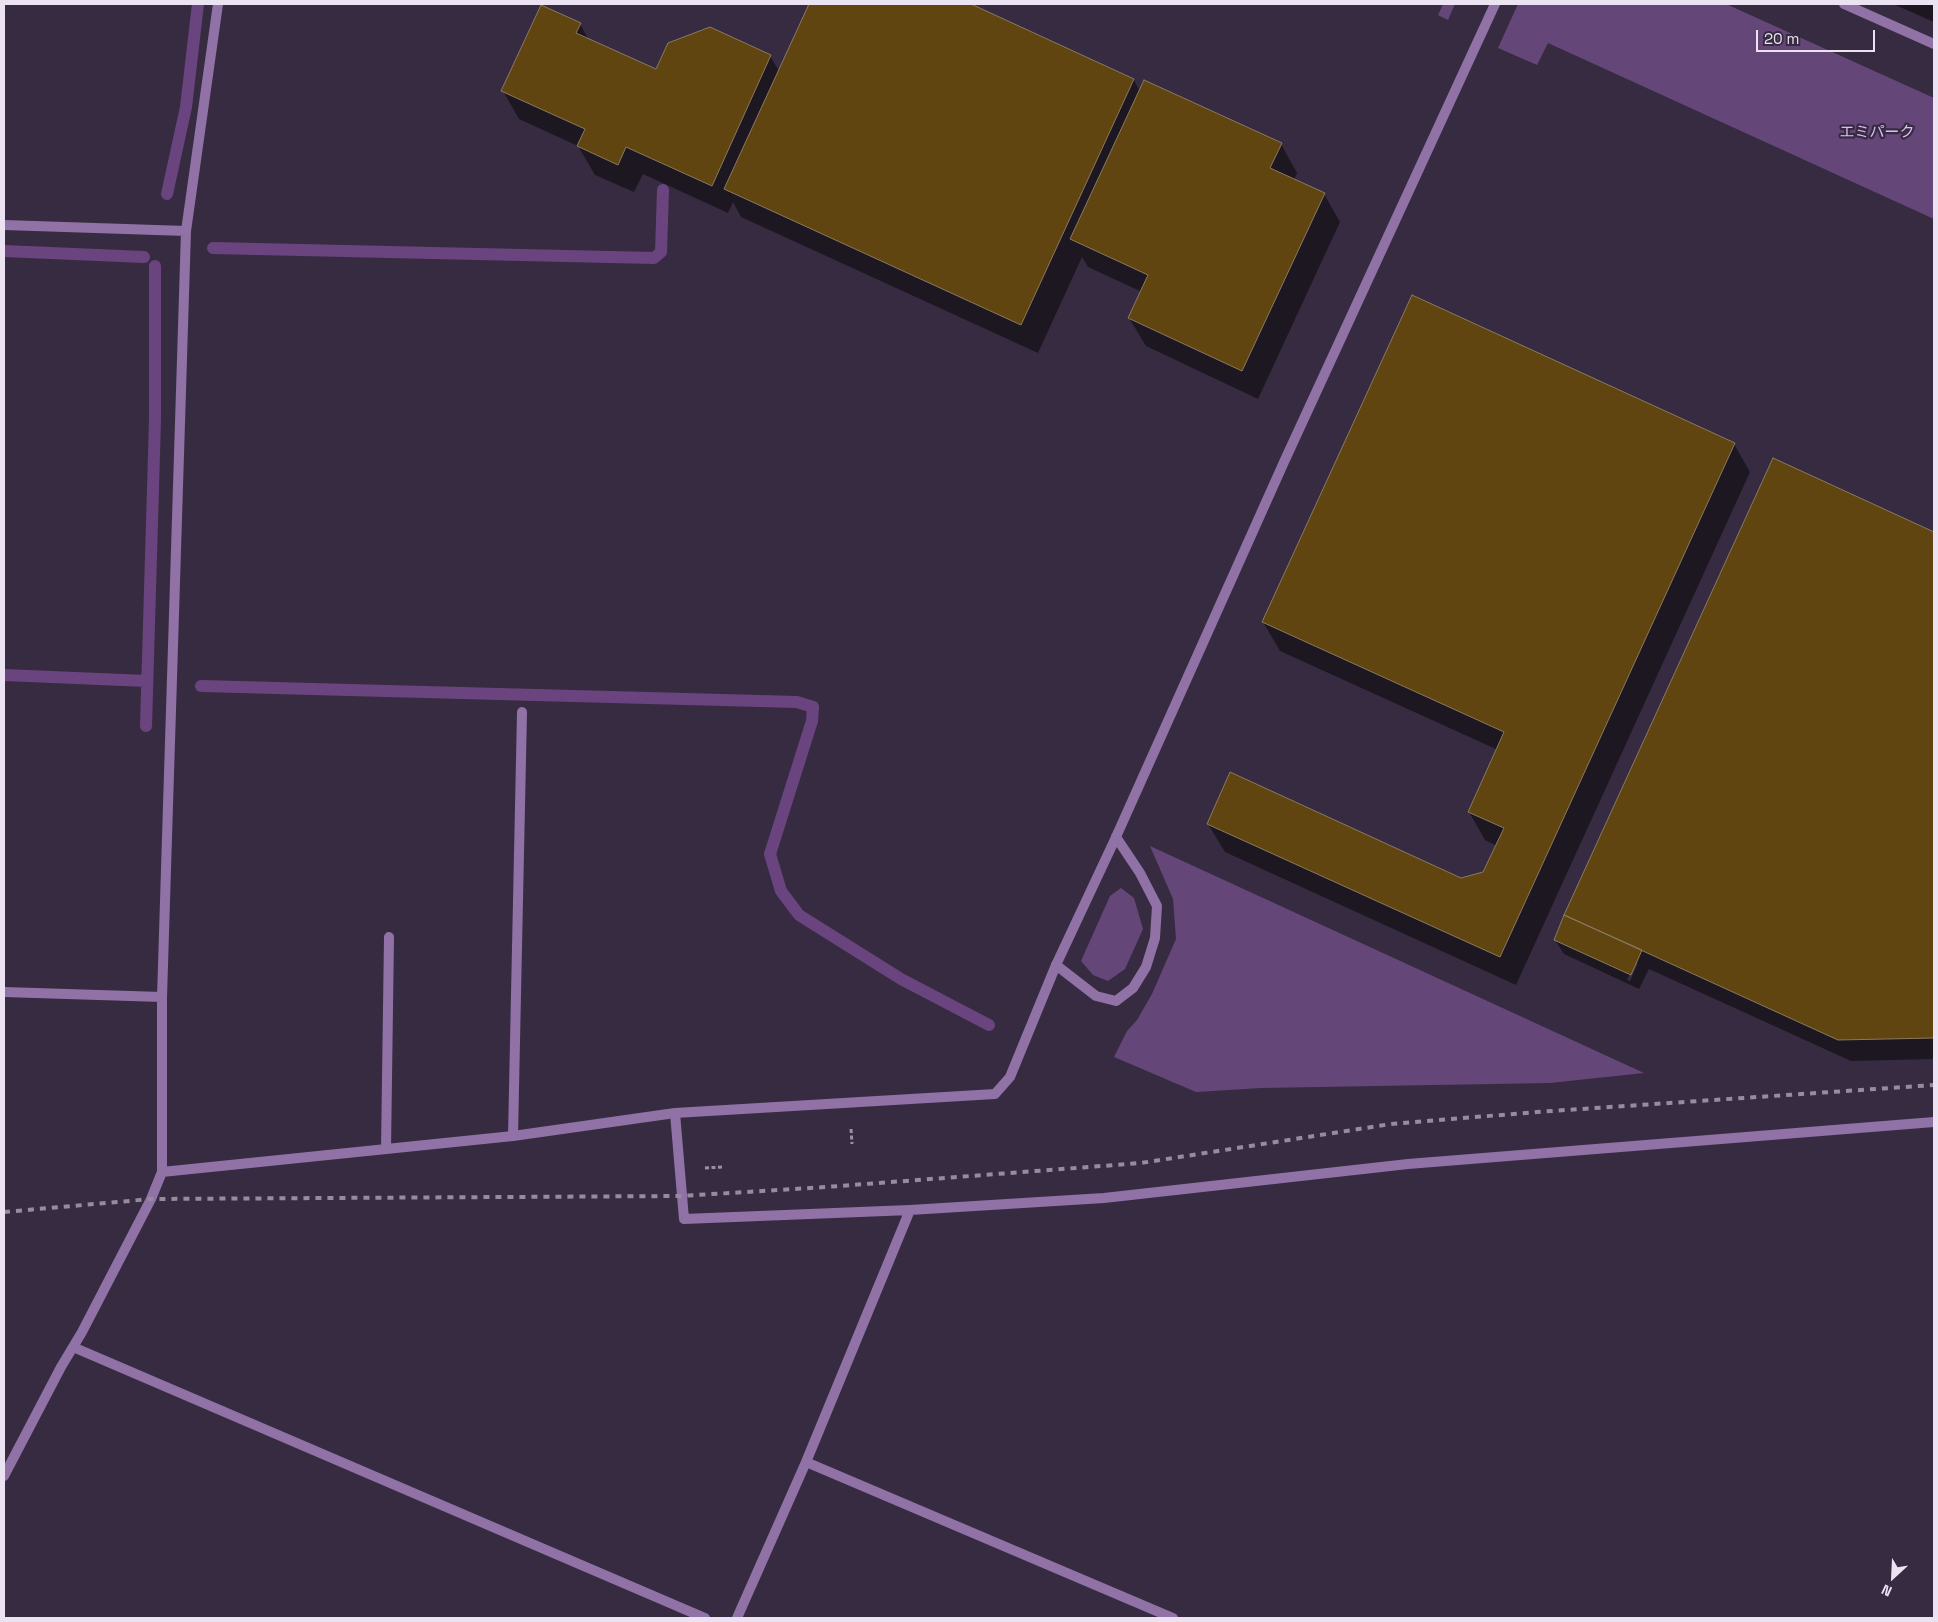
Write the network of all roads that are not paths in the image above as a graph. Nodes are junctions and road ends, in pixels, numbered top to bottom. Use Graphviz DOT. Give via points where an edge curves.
graph roads {
  1 [pos="218,4"];
  2 [pos="1496,4"];
  3 [pos="1844,4"];
  4 [pos="1934,44"];
  5 [pos="4,225"];
  6 [pos="186,231"];
  7 [pos="522,712"];
  8 [pos="1116,837"];
  9 [pos="389,937"];
  10 [pos="1056,965"];
  11 [pos="4,992"];
  12 [pos="162,997"];
  13 [pos="675,1113"];
  14 [pos="1934,1122"];
  15 [pos="513,1136"];
  16 [pos="386,1149"];
  17 [pos="162,1172"];
  18 [pos="910,1210"];
  19 [pos="73,1347"];
  20 [pos="806,1462"];
  21 [pos="4,1476"];
  22 [pos="705,1618"];
  23 [pos="737,1618"];
  24 [pos="1173,1618"];
  1 -- 6 [label="street"];
  2 -- 8 [label="street" via="1280,471"];
  3 -- 4 [label="street"];
  5 -- 6 [label="street"];
  6 -- 12 [label="street"];
  7 -- 15 [label="street"];
  8 -- 10 [label="street"];
  8 -- 10 [label="street" via="1140,872 1157,906 1155,938 1146,967 1133,988 1116,1001 1096,996"];
  9 -- 16 [label="street"];
  10 -- 13 [label="street" via="1010,1077 995,1094"];
  11 -- 12 [label="street"];
  12 -- 17 [label="street"];
  13 -- 15 [label="street"];
  13 -- 18 [label="street" via="684,1219"];
  14 -- 18 [label="street" via="1408,1164 1104,1198"];
  15 -- 16 [label="street"];
  16 -- 17 [label="street"];
  17 -- 19 [label="street"];
  18 -- 20 [label="street"];
  19 -- 21 [label="street"];
  19 -- 22 [label="street"];
  20 -- 23 [label="street"];
  20 -- 24 [label="street"];
}
